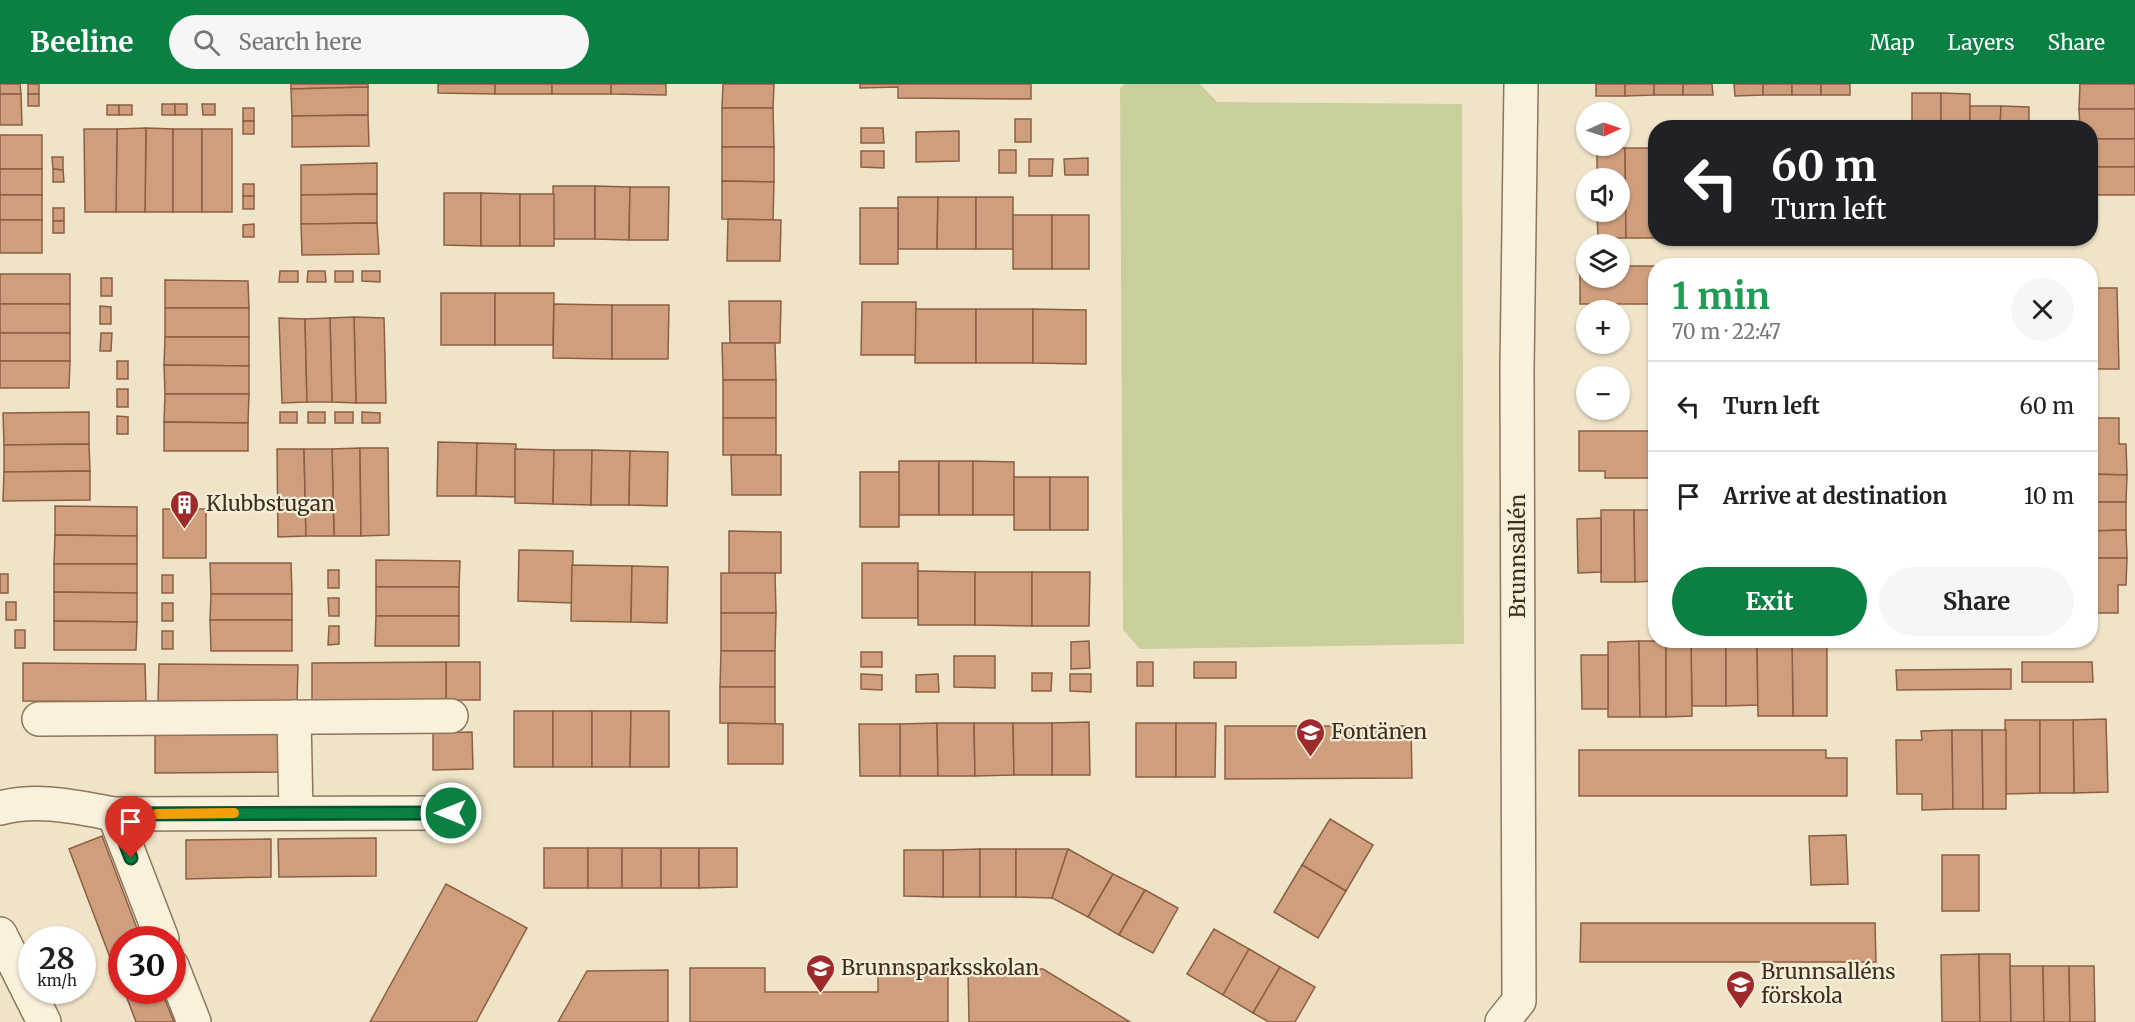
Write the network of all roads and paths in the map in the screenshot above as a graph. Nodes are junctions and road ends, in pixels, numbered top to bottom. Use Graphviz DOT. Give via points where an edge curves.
graph roads {
  1 [pos="1521,84"];
  2 [pos="452,716"];
  3 [pos="294,717"];
  4 [pos="39,719"];
  5 [pos="0,808"];
  6 [pos="296,813"];
  7 [pos="451,813"];
  8 [pos="114,814"];
  9 [pos="157,926"];
  10 [pos="0,934"];
  11 [pos="186,1002"];
  12 [pos="44,1022"];
  13 [pos="194,1022"];
  14 [pos="1502,1022"];
  1 -- 14 [label="street, Brunnsallén" via="1517,368 1519,1001"];
  2 -- 3 [label="street"];
  3 -- 4 [label="street"];
  3 -- 6 [label="street"];
  5 -- 8 [label="street" via="41,803"];
  6 -- 7 [label="street"];
  6 -- 8 [label="street"];
  8 -- 9 [label="street"];
  10 -- 12 [label="street"];
  11 -- 13 [label="street"];
}
